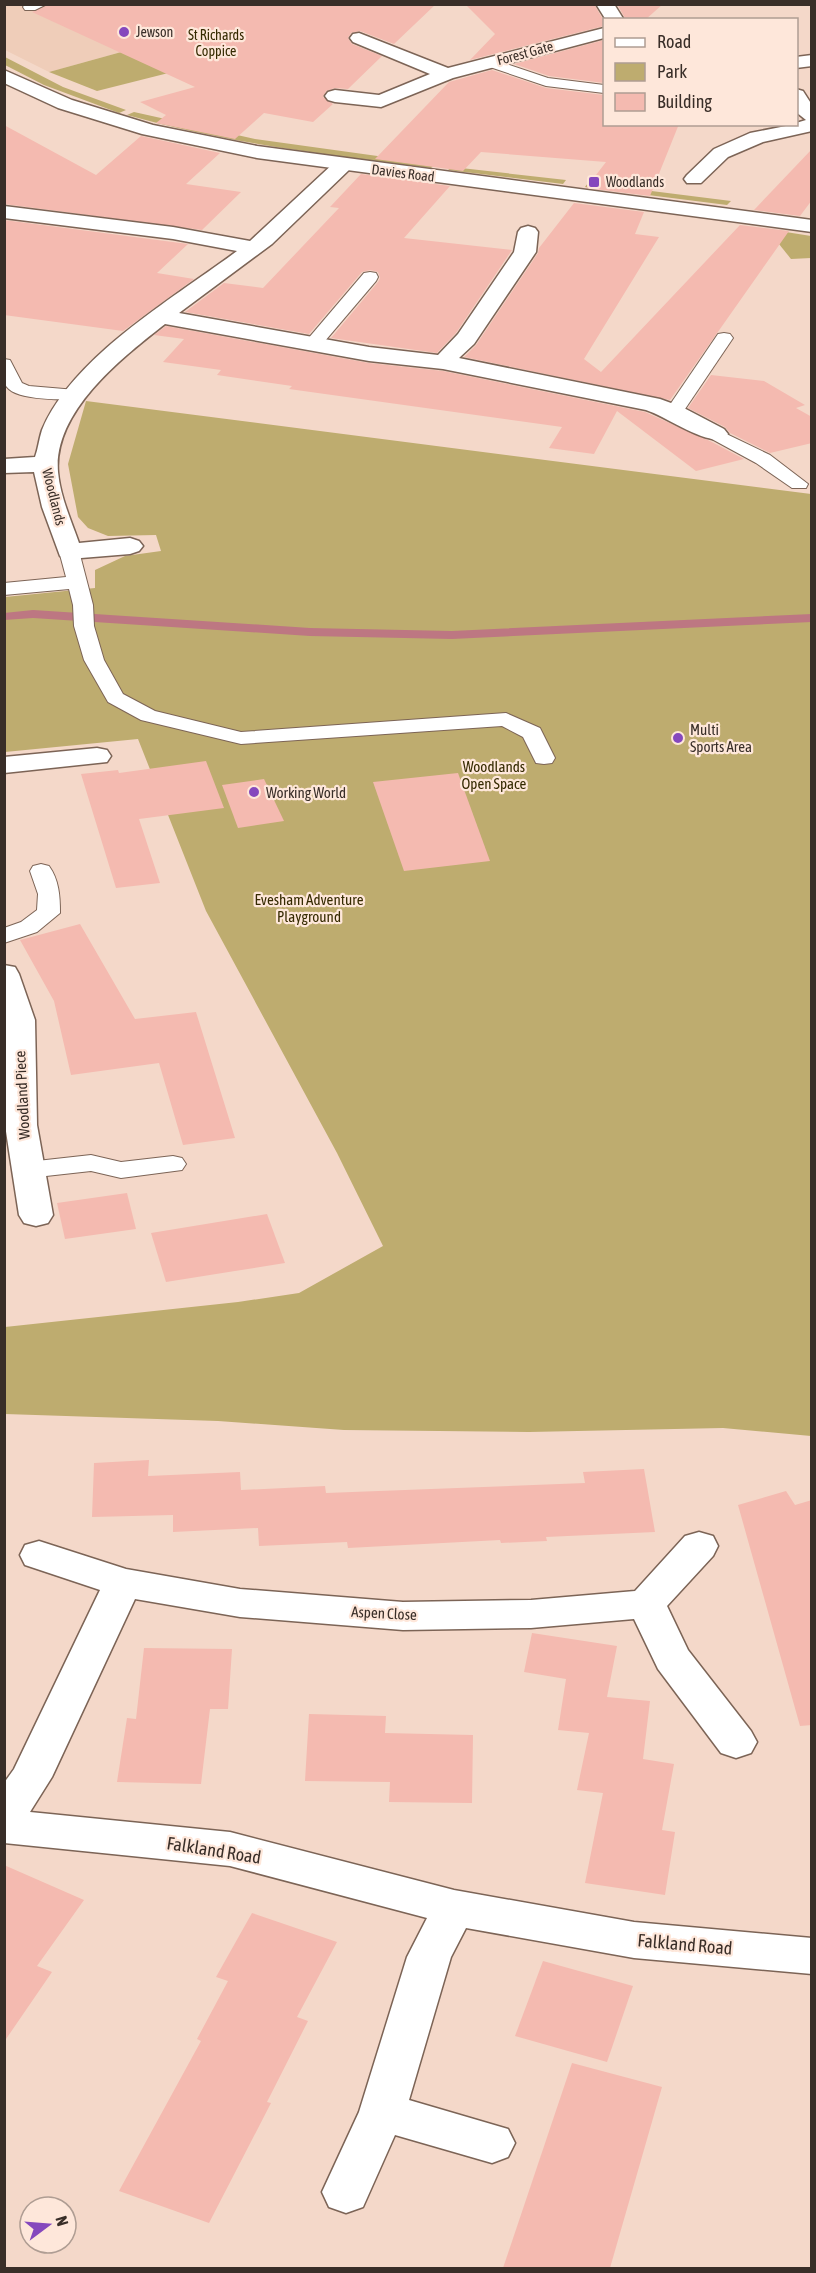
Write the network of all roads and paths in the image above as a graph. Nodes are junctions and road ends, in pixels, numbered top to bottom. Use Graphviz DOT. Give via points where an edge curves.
graph roads {
  1 [pos="605,4"];
  2 [pos="614,18"];
  3 [pos="603,33"];
  4 [pos="359,38"];
  5 [pos="489,62"];
  6 [pos="446,74"];
  7 [pos="4,76"];
  8 [pos="603,88"];
  9 [pos="335,96"];
  10 [pos="798,99"];
  11 [pos="812,116"];
  12 [pos="812,125"];
  13 [pos="343,165"];
  14 [pos="694,179"];
  15 [pos="4,212"];
  16 [pos="812,225"];
  17 [pos="528,232"];
  18 [pos="254,249"];
  19 [pos="370,277"];
  20 [pos="159,316"];
  21 [pos="724,338"];
  22 [pos="313,344"];
  23 [pos="443,362"];
  24 [pos="4,364"];
  25 [pos="76,394"];
  26 [pos="674,412"];
  27 [pos="716,434"];
  28 [pos="46,464"];
  29 [pos="4,466"];
  30 [pos="799,484"];
  31 [pos="130,546"];
  32 [pos="69,551"];
  33 [pos="77,582"];
  34 [pos="4,589"];
  35 [pos="97,756"];
  36 [pos="544,758"];
  37 [pos="4,765"];
  38 [pos="41,871"];
  39 [pos="4,936"];
  40 [pos="5,976"];
  41 [pos="173,1164"];
  42 [pos="28,1170"];
  43 [pos="36,1215"];
  44 [pos="699,1546"];
  45 [pos="39,1555"];
  46 [pos="123,1583"];
  47 [pos="646,1604"];
  48 [pos="736,1742"];
  49 [pos="4,1818"];
  50 [pos="4,1826"];
  51 [pos="454,1908"];
  52 [pos="812,1956"];
  53 [pos="382,2112"];
  54 [pos="492,2143"];
  55 [pos="345,2192"];
  1 -- 2 [label="street"];
  3 -- 5 [label="street, Forest Gate"];
  4 -- 6 [label="street"];
  5 -- 6 [label="street, Forest Gate"];
  5 -- 8 [label="lane" via="546,82"];
  6 -- 9 [label="street, Forest Gate" via="381,101"];
  7 -- 13 [label="street, Davies Road" via="64,104 149,130"];
  10 -- 11 [label="street"];
  12 -- 14 [label="street" via="757,137 721,153"];
  13 -- 16 [label="street, Davies Road"];
  13 -- 18 [label="street, Woodlands"];
  15 -- 18 [label="street" via="173,233"];
  17 -- 23 [label="street" via="525,252 466,339"];
  18 -- 20 [label="street, Woodlands"];
  19 -- 22 [label="lane"];
  20 -- 22 [label="street"];
  20 -- 25 [label="street, Woodlands"];
  21 -- 26 [label="lane"];
  22 -- 23 [label="street"];
  23 -- 26 [label="street" via="652,404"];
  24 -- 25 [label="lane" via="15,386 25,391"];
  25 -- 28 [label="street, Woodlands" via="53,433"];
  26 -- 27 [label="street"];
  27 -- 30 [label="lane"];
  28 -- 29 [label="street"];
  28 -- 32 [label="street, Woodlands" via="54,506"];
  31 -- 32 [label="street"];
  32 -- 33 [label="lane"];
  33 -- 34 [label="lane"];
  33 -- 36 [label="lane" via="94,660 115,698 148,716 241,738 506,719 532,733"];
  35 -- 37 [label="street"];
  38 -- 39 [label="lane" via="49,894 48,913 29,927"];
  40 -- 42 [label="street, Woodland Piece" via="19,1020 21,1125"];
  41 -- 42 [label="lane" via="121,1170 91,1163"];
  42 -- 43 [label="street, Woodland Piece"];
  44 -- 47 [label="street"];
  45 -- 46 [label="street, Aspen Close"];
  46 -- 47 [label="street, Aspen Close" via="240,1602 403,1616 531,1614"];
  46 -- 49 [label="street" via="31,1777"];
  47 -- 48 [label="street" via="672,1658"];
  50 -- 51 [label="street, Falkland Road" via="230,1849"];
  51 -- 52 [label="street, Falkland Road" via="634,1940"];
  51 -- 53 [label="street" via="429,1957"];
  53 -- 54 [label="street"];
  53 -- 55 [label="street"];
}
